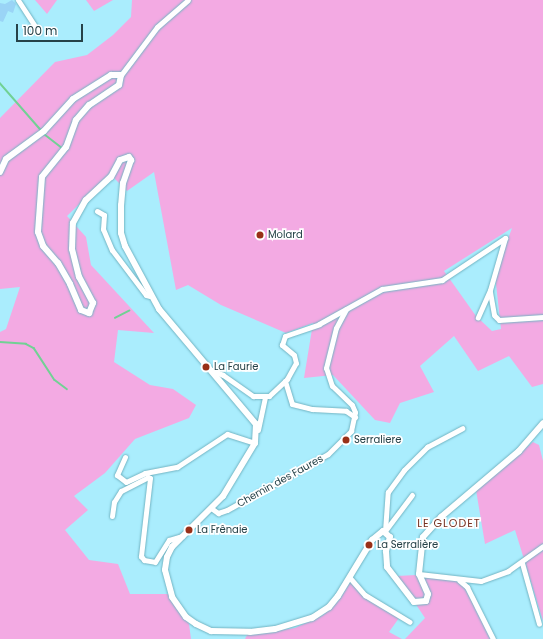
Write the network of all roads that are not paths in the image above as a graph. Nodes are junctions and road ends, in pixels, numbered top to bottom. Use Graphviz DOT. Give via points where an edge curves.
graph roads {
  1 [pos="18,0"];
  2 [pos="188,0"];
  3 [pos="39,32"];
  4 [pos="121,75"];
  5 [pos="0,172"];
  6 [pos="97,211"];
  7 [pos="490,290"];
  8 [pos="150,296"];
  9 [pos="346,309"];
  10 [pos="478,317"];
  11 [pos="543,317"];
  12 [pos="208,369"];
  13 [pos="285,381"];
  14 [pos="265,397"];
  15 [pos="355,417"];
  16 [pos="543,423"];
  17 [pos="462,428"];
  18 [pos="258,430"];
  19 [pos="255,443"];
  20 [pos="125,457"];
  21 [pos="412,494"];
  22 [pos="211,508"];
  23 [pos="112,516"];
  24 [pos="385,531"];
  25 [pos="182,536"];
  26 [pos="543,546"];
  27 [pos="522,563"];
  28 [pos="419,574"];
  29 [pos="350,578"];
  30 [pos="456,578"];
  31 [pos="410,622"];
  32 [pos="539,624"];
  33 [pos="494,639"];
  1 -- 3 [label="street"];
  2 -- 4 [label="street" via="157,27"];
  4 -- 5 [label="street" via="111,75 73,99 42,132 15,150 6,159"];
  4 -- 8 [label="street" via="119,85 90,105 76,120 64,149 42,177 38,232 43,246 58,263 85,313 89,313 93,303 76,267 71,239 73,223 86,200 106,184 125,156 131,160 123,183 121,233"];
  6 -- 8 [label="street" via="104,215 103,229 112,250 146,296"];
  7 -- 9 [label="street" via="505,238 444,280 388,287"];
  7 -- 10 [label="street"];
  7 -- 11 [label="street" via="493,310 499,320"];
  8 -- 12 [label="street"];
  9 -- 13 [label="street" via="281,341 296,359 293,370"];
  9 -- 15 [label="street" via="336,328 326,368 332,386 352,405"];
  12 -- 14 [label="street" via="223,375 253,396"];
  12 -- 18 [label="street" via="252,418"];
  13 -- 14 [label="street"];
  13 -- 15 [label="street" via="292,404 312,409 338,409 352,413"];
  14 -- 18 [label="street"];
  15 -- 22 [label="street, Chemin des Faures" via="351,431 328,454 227,510 218,513"];
  16 -- 28 [label="street" via="519,451 426,532 421,544"];
  17 -- 24 [label="street" via="427,447 388,492"];
  18 -- 19 [label="street"];
  19 -- 20 [label="street" via="227,434 177,468 145,473 126,482 117,475"];
  19 -- 22 [label="street" via="223,496"];
  21 -- 24 [label="street"];
  22 -- 25 [label="street"];
  23 -- 25 [label="street" via="114,502 121,491 148,477 150,478 141,556 144,560 155,562 169,540"];
  24 -- 28 [label="street" via="390,537 386,551 387,567 418,604 428,598"];
  24 -- 29 [label="street" via="378,532 372,540"];
  25 -- 29 [label="street" via="167,557 164,570 167,584 186,617 212,631 226,633 275,629 312,618 329,607"];
  26 -- 27 [label="street"];
  27 -- 30 [label="street" via="481,581"];
  27 -- 32 [label="street"];
  28 -- 30 [label="street"];
  29 -- 31 [label="street" via="365,595"];
  30 -- 33 [label="street" via="467,588"];
}
